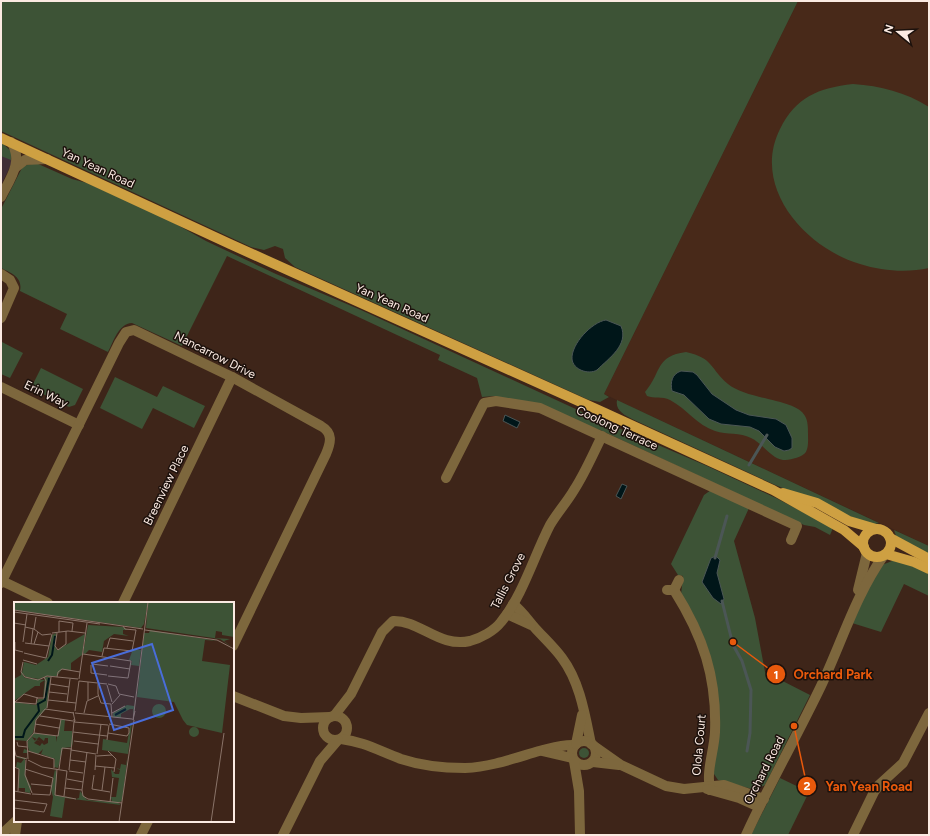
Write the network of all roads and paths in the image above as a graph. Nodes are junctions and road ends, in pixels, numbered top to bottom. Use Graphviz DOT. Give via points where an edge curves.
graph roads {
  1 [pos="1,138"];
  2 [pos="11,142"];
  3 [pos="47,159"];
  4 [pos="16,167"];
  5 [pos="1,197"];
  6 [pos="1,274"];
  7 [pos="1,318"];
  8 [pos="232,377"];
  9 [pos="1,387"];
  10 [pos="79,425"];
  11 [pos="602,436"];
  12 [pos="446,478"];
  13 [pos="774,490"];
  14 [pos="876,529"];
  15 [pos="890,538"];
  16 [pos="791,540"];
  17 [pos="866,550"];
  18 [pos="885,554"];
  19 [pos="929,559"];
  20 [pos="929,569"];
  21 [pos="680,580"];
  22 [pos="2,582"];
  23 [pos="46,602"];
  24 [pos="123,602"];
  25 [pos="513,604"];
  26 [pos="853,607"];
  27 [pos="507,614"];
  28 [pos="534,627"];
  29 [pos="234,644"];
  30 [pos="235,694"];
  31 [pos="352,694"];
  32 [pos="583,711"];
  33 [pos="929,713"];
  34 [pos="332,716"];
  35 [pos="301,718"];
  36 [pos="346,723"];
  37 [pos="324,733"];
  38 [pos="340,740"];
  39 [pos="367,744"];
  40 [pos="576,744"];
  41 [pos="593,745"];
  42 [pos="540,751"];
  43 [pos="573,760"];
  44 [pos="320,761"];
  45 [pos="591,763"];
  46 [pos="621,765"];
  47 [pos="707,788"];
  48 [pos="579,791"];
  49 [pos="761,803"];
  50 [pos="15,822"];
  51 [pos="16,822"];
  52 [pos="148,822"];
  53 [pos="5,834"];
  54 [pos="15,835"];
  55 [pos="141,835"];
  56 [pos="283,835"];
  57 [pos="580,835"];
  58 [pos="746,835"];
  59 [pos="853,835"];
  1 -- 2 [label="main road, Yan Yean Road"];
  2 -- 3 [label="main road, Yan Yean Road"];
  2 -- 4 [label="street" via="17,154"];
  3 -- 4 [label="street" via="25,160"];
  3 -- 13 [label="main road, Yan Yean Road"];
  4 -- 5 [label="street"];
  6 -- 7 [label="street" via="10,280 14,288"];
  8 -- 10 [label="street, Nancarrow Drive" via="145,334 130,330 119,343"];
  8 -- 24 [label="street, Breenview Place"];
  8 -- 29 [label="street, Nancarrow Drive" via="326,429 331,437 326,454"];
  9 -- 10 [label="street, Erin Way"];
  10 -- 22 [label="street, Nancarrow Drive"];
  11 -- 12 [label="street, Coolong Terrace" via="540,408 488,401 480,408"];
  11 -- 16 [label="street, Coolong Terrace" via="797,526"];
  11 -- 25 [label="street, Tallis Grove" via="581,480 550,525"];
  13 -- 14 [label="main road, Yan Yean Road" via="817,502 849,521"];
  13 -- 17 [label="main road, Yan Yean Road" via="844,530"];
  14 -- 15 [label="main road" via="883,530"];
  14 -- 17 [label="main road" via="866,536"];
  15 -- 18 [label="main road" via="891,547"];
  15 -- 19 [label="main road"];
  17 -- 18 [label="main road" via="873,557"];
  17 -- 26 [label="street, Orchard Road"];
  18 -- 20 [label="main road"];
  18 -- 26 [label="street, Orchard Road"];
  21 -- 47 [label="street, Olola Court" via="671,590 699,635 711,675 715,722"];
  22 -- 23 [label="street"];
  25 -- 27 [label="street, Tallis Grove"];
  25 -- 28 [label="street"];
  26 -- 49 [label="street, Orchard Road" via="820,688"];
  27 -- 28 [label="street"];
  27 -- 31 [label="street, Tallis Grove" via="491,631 469,641 447,640 407,623 393,621 382,632"];
  28 -- 32 [label="street" via="555,648 570,670 577,685"];
  30 -- 35 [label="street" via="274,712"];
  31 -- 34 [label="street, Tallis Grove"];
  31 -- 36 [label="street, Tallis Grove"];
  32 -- 40 [label="street"];
  32 -- 41 [label="street"];
  33 -- 59 [label="street" via="903,763 874,792"];
  34 -- 35 [label="street"];
  34 -- 36 [label="street" via="341,718"];
  34 -- 37 [label="street" via="324,722"];
  35 -- 37 [label="street"];
  36 -- 38 [label="street" via="347,732"];
  36 -- 39 [label="street"];
  37 -- 38 [label="street" via="330,740"];
  37 -- 44 [label="street"];
  38 -- 39 [label="street"];
  38 -- 44 [label="street"];
  39 -- 42 [label="street" via="413,762 454,768 490,765"];
  40 -- 41 [label="street" via="584,741"];
  40 -- 42 [label="street"];
  40 -- 43 [label="street" via="572,750"];
  41 -- 45 [label="street" via="596,754"];
  41 -- 46 [label="street"];
  42 -- 43 [label="street"];
  43 -- 45 [label="street" via="581,766"];
  43 -- 48 [label="street"];
  44 -- 56 [label="street"];
  45 -- 46 [label="street"];
  45 -- 48 [label="street"];
  46 -- 47 [label="street" via="666,786 684,790"];
  47 -- 49 [label="street"];
  48 -- 57 [label="street"];
  49 -- 58 [label="street, Orchard Road"];
  50 -- 53 [label="street"];
  51 -- 54 [label="street"];
  52 -- 55 [label="street"];
}
